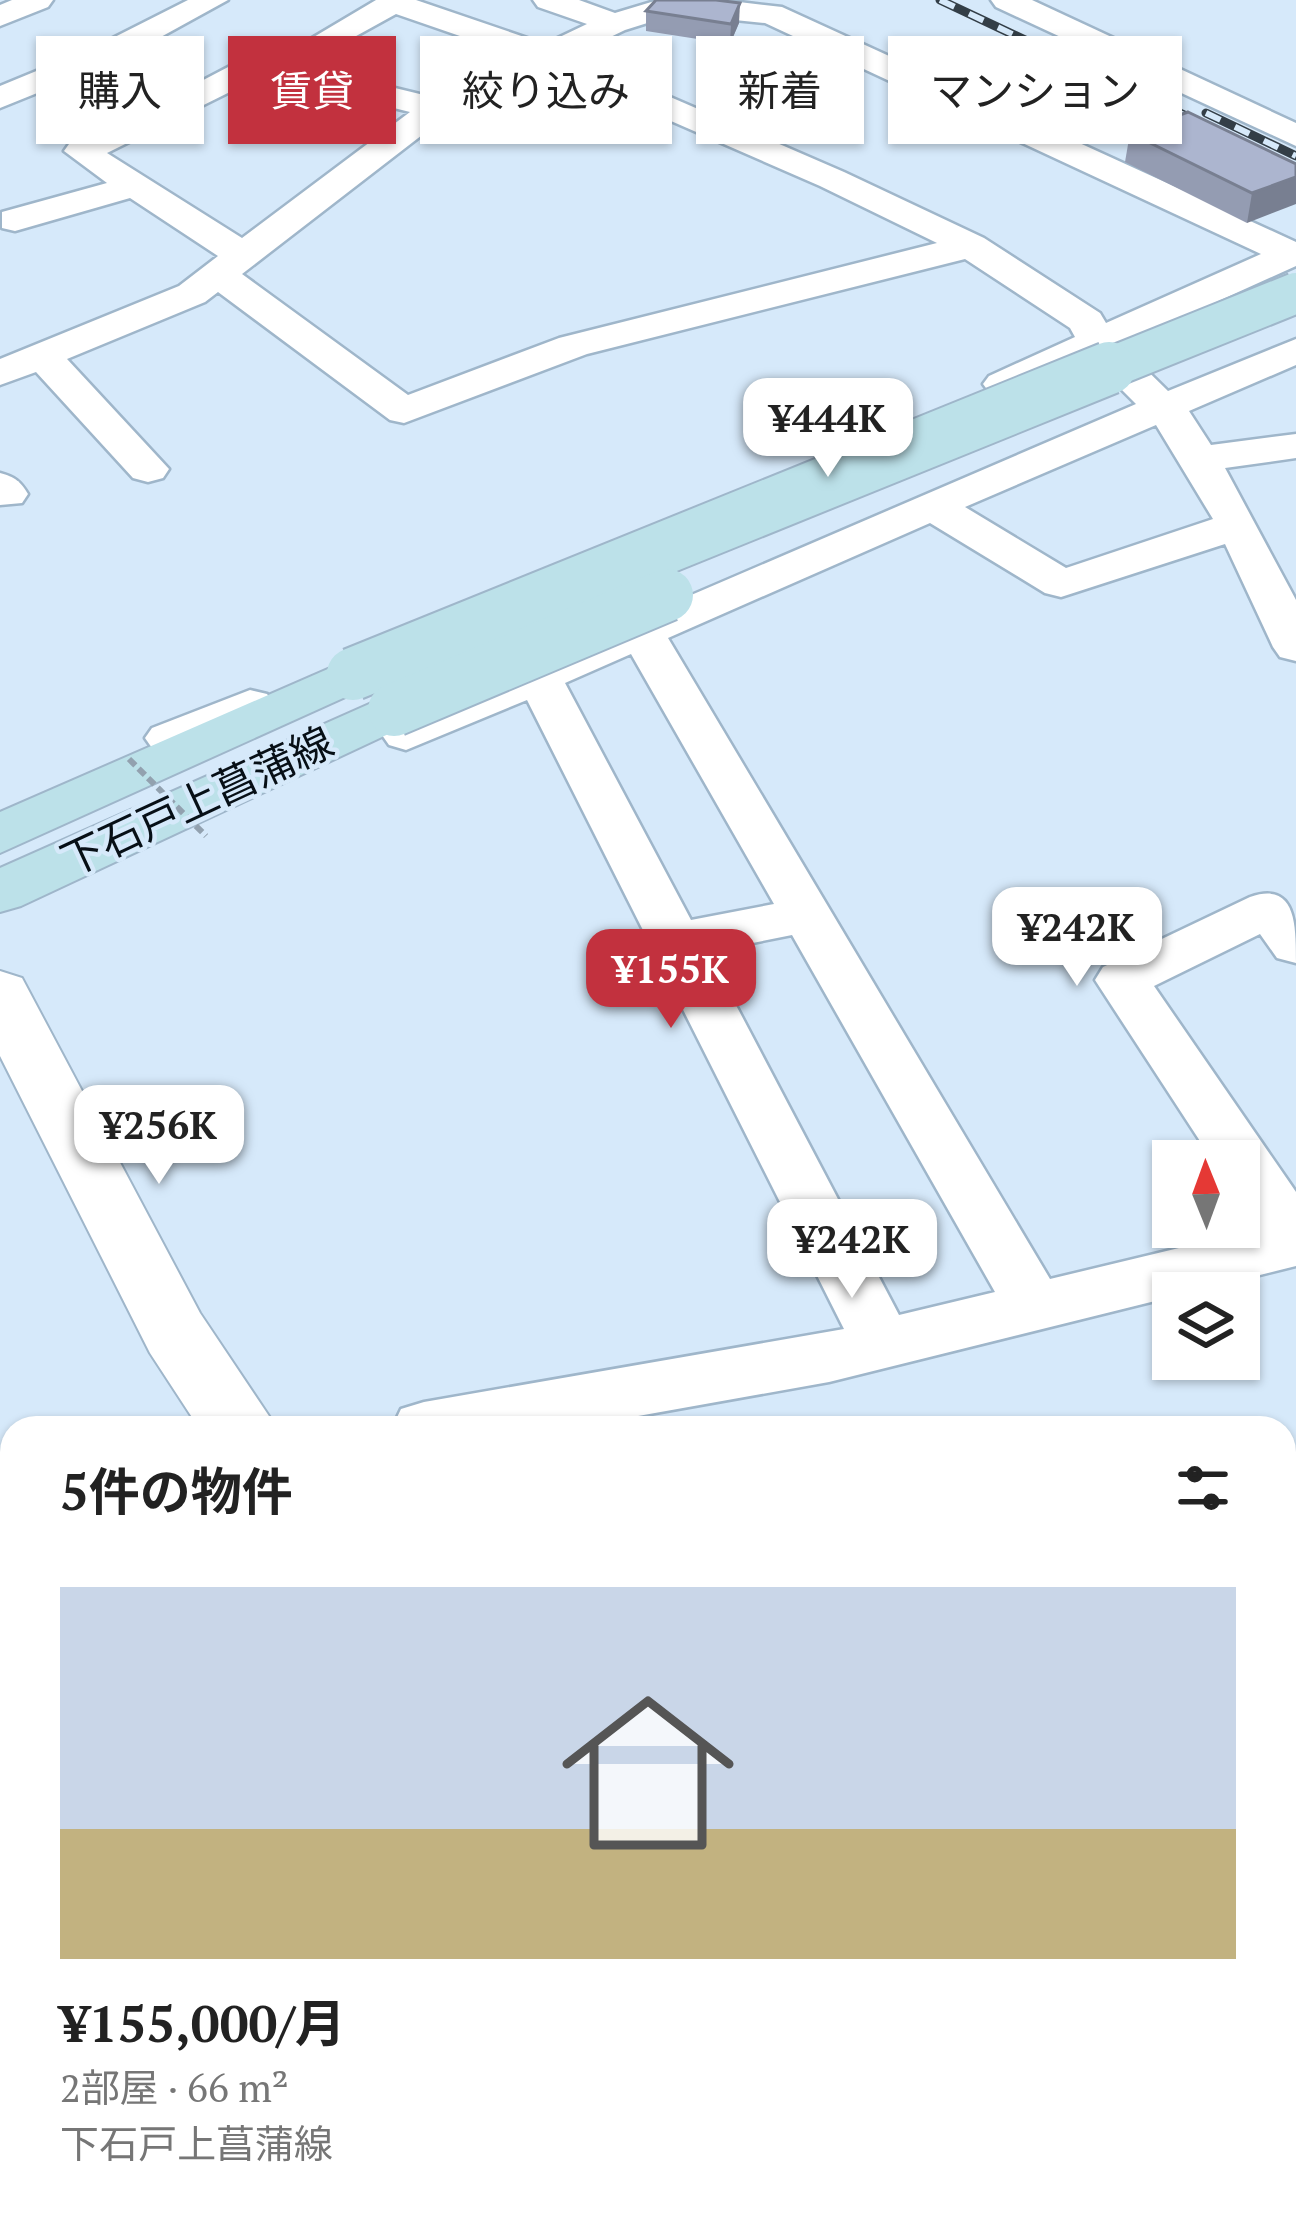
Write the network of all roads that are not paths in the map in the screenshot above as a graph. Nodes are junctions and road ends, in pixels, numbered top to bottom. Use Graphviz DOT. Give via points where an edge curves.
graph roads {
  1 [pos="37,0"];
  2 [pos="212,0"];
  3 [pos="549,0"];
  4 [pos="1007,0"];
  5 [pos="0,17"];
  6 [pos="614,23"];
  7 [pos="333,36"];
  8 [pos="490,36"];
  9 [pos="586,36"];
  10 [pos="228,80"];
  11 [pos="0,98"];
  12 [pos="672,107"];
  13 [pos="420,120"];
  14 [pos="1296,136"];
  15 [pos="135,186"];
  16 [pos="15,220"];
  17 [pos="971,247"];
  18 [pos="229,265"];
  19 [pos="1296,293"];
  20 [pos="1296,331"];
  21 [pos="1098,344"];
  22 [pos="1296,351"];
  23 [pos="41,356"];
  24 [pos="0,373"];
  25 [pos="1162,406"];
  26 [pos="1296,446"];
  27 [pos="1198,458"];
  28 [pos="148,469"];
  29 [pos="932,506"];
  30 [pos="1238,525"];
  31 [pos="1281,585"];
  32 [pos="642,632"];
  33 [pos="1296,647"];
  34 [pos="539,676"];
  35 [pos="384,707"];
  36 [pos="170,738"];
  37 [pos="0,833"];
  38 [pos="0,892"];
  39 [pos="806,915"];
  40 [pos="676,941"];
  41 [pos="1296,945"];
  42 [pos="0,993"];
  43 [pos="1296,1241"];
  44 [pos="1035,1308"];
  45 [pos="884,1344"];
  46 [pos="232,1416"];
  47 [pos="490,1416"];
  1 -- 5 [label="street"];
  2 -- 11 [label="street"];
  3 -- 6 [label="street"];
  4 -- 14 [label="street"];
  6 -- 9 [label="street"];
  6 -- 21 [label="street" via="675,4 771,14 1291,254"];
  7 -- 8 [label="street" via="394,3"];
  10 -- 15 [label="street" via="81,151"];
  12 -- 17 [label="street"];
  13 -- 18 [label="street"];
  15 -- 16 [label="street"];
  15 -- 18 [label="street"];
  17 -- 18 [label="street" via="572,346 404,411"];
  17 -- 21 [label="street" via="1086,321"];
  18 -- 23 [label="street" via="192,293"];
  19 -- 35 [label="main road, bridge"];
  20 -- 35 [label="main road, bridge"];
  21 -- 25 [label="street"];
  21 -- 36 [label="street"];
  22 -- 25 [label="street"];
  23 -- 24 [label="street"];
  23 -- 28 [label="street"];
  25 -- 27 [label="street"];
  25 -- 29 [label="street"];
  26 -- 27 [label="street"];
  27 -- 30 [label="street"];
  29 -- 30 [label="street" via="1061,584"];
  29 -- 32 [label="street"];
  30 -- 31 [label="street"];
  31 -- 33 [label="street"];
  32 -- 34 [label="street"];
  32 -- 39 [label="street"];
  34 -- 35 [label="street"];
  34 -- 40 [label="street"];
  35 -- 37 [label="main road, 下石戸上菖蒲線"];
  35 -- 38 [label="main road, 下石戸上菖蒲線"];
  39 -- 40 [label="street"];
  39 -- 44 [label="street"];
  40 -- 45 [label="street"];
  41 -- 43 [label="street" via="1268,909 1122,980"];
  42 -- 46 [label="street" via="175,1333"];
  43 -- 44 [label="street"];
  44 -- 45 [label="street"];
  45 -- 47 [label="street"];
}
